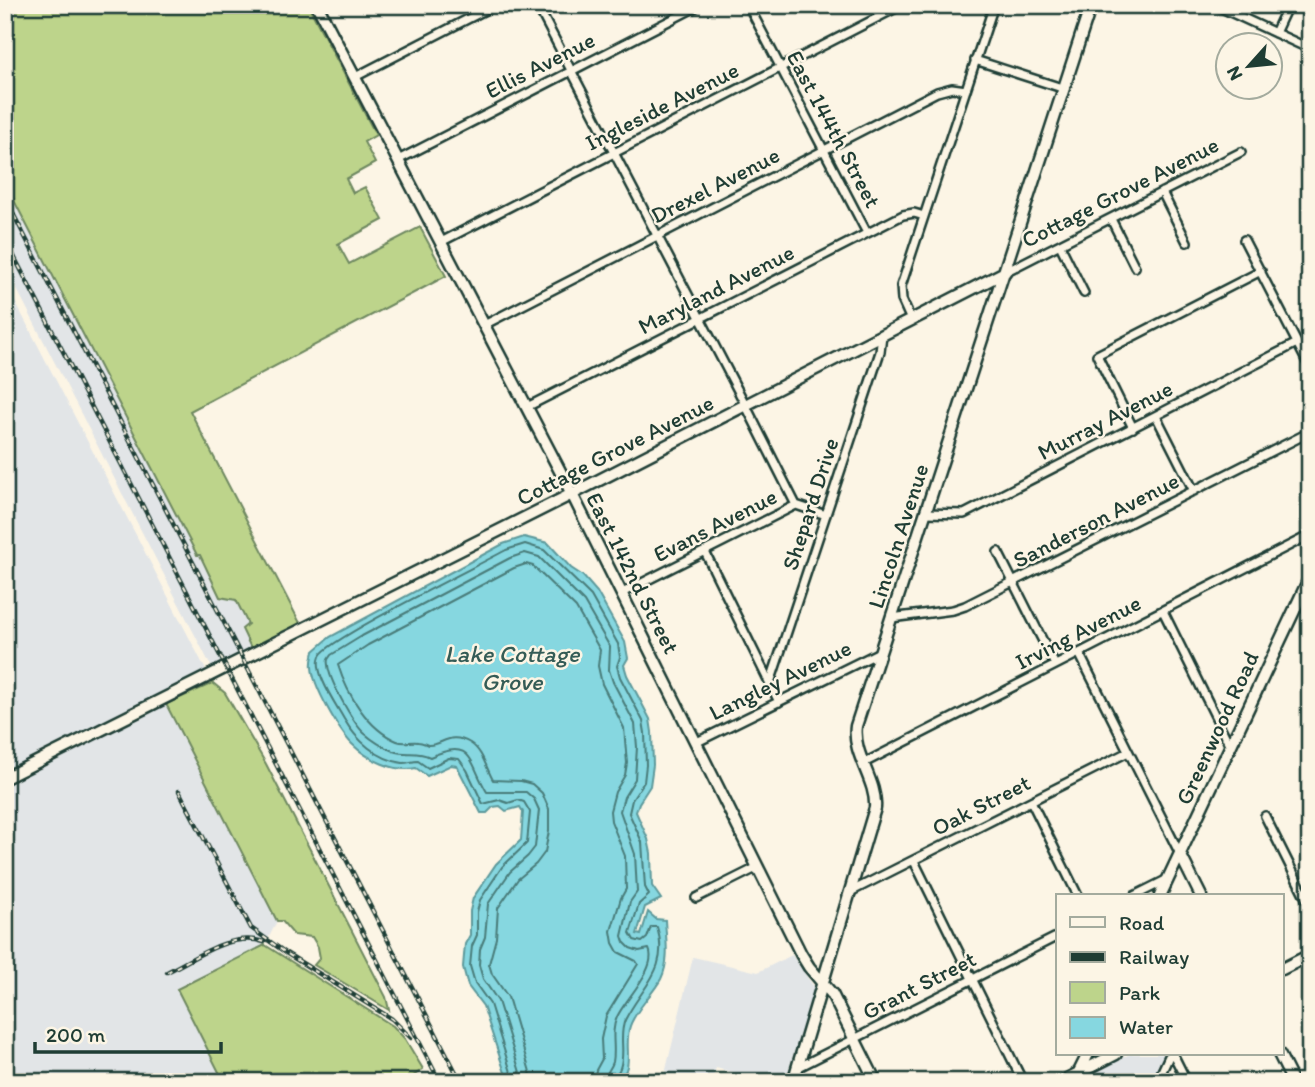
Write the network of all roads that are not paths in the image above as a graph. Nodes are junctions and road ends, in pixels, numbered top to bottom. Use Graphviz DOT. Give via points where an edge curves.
graph roads {
  1 [pos="317,5"];
  2 [pos="495,5"];
  3 [pos="537,5"];
  4 [pos="700,5"];
  5 [pos="748,5"];
  6 [pos="902,5"];
  7 [pos="993,5"];
  8 [pos="1091,5"];
  9 [pos="1215,5"];
  10 [pos="1288,5"];
  11 [pos="1273,32"];
  12 [pos="1275,32"];
  13 [pos="1284,37"];
  14 [pos="1310,49"];
  15 [pos="975,60"];
  16 [pos="780,68"];
  17 [pos="571,71"];
  18 [pos="355,77"];
  19 [pos="1065,89"];
  20 [pos="966,90"];
  21 [pos="824,150"];
  22 [pos="1241,152"];
  23 [pos="614,153"];
  24 [pos="398,160"];
  25 [pos="1162,192"];
  26 [pos="925,216"];
  27 [pos="1111,219"];
  28 [pos="867,233"];
  29 [pos="658,236"];
  30 [pos="1244,240"];
  31 [pos="441,242"];
  32 [pos="1187,242"];
  33 [pos="1060,245"];
  34 [pos="1135,267"];
  35 [pos="1261,271"];
  36 [pos="1005,272"];
  37 [pos="976,286"];
  38 [pos="1084,293"];
  39 [pos="995,302"];
  40 [pos="701,318"];
  41 [pos="911,320"];
  42 [pos="484,325"];
  43 [pos="882,335"];
  44 [pos="1297,343"];
  45 [pos="1310,368"];
  46 [pos="746,404"];
  47 [pos="527,407"];
  48 [pos="1156,416"];
  49 [pos="1133,428"];
  50 [pos="1310,432"];
  51 [pos="1194,491"];
  52 [pos="572,494"];
  53 [pos="796,505"];
  54 [pos="926,513"];
  55 [pos="826,515"];
  56 [pos="1310,536"];
  57 [pos="705,552"];
  58 [pos="998,552"];
  59 [pos="1310,577"];
  60 [pos="1014,584"];
  61 [pos="622,593"];
  62 [pos="1163,611"];
  63 [pos="891,618"];
  64 [pos="880,652"];
  65 [pos="1079,653"];
  66 [pos="1055,665"];
  67 [pos="770,683"];
  68 [pos="779,702"];
  69 [pos="697,742"];
  70 [pos="1230,746"];
  71 [pos="1128,752"];
  72 [pos="864,763"];
  73 [pos="5,778"];
  74 [pos="1031,802"];
  75 [pos="1265,816"];
  76 [pos="1180,854"];
  77 [pos="914,861"];
  78 [pos="758,867"];
  79 [pos="1168,879"];
  80 [pos="850,892"];
  81 [pos="1077,894"];
  82 [pos="1138,894"];
  83 [pos="1161,894"];
  84 [pos="1200,894"];
  85 [pos="696,898"];
  86 [pos="1310,906"];
  87 [pos="1056,937"];
  88 [pos="1310,955"];
  89 [pos="1284,968"];
  90 [pos="972,980"];
  91 [pos="823,984"];
  92 [pos="855,1039"];
  93 [pos="1087,1056"];
  94 [pos="1113,1056"];
  95 [pos="1170,1056"];
  96 [pos="1172,1056"];
  97 [pos="1280,1056"];
  98 [pos="797,1068"];
  99 [pos="5,1076"];
  100 [pos="1079,1077"];
  101 [pos="8,1082"];
  102 [pos="793,1082"];
  103 [pos="876,1082"];
  104 [pos="1023,1082"];
  105 [pos="1061,1082"];
  106 [pos="1157,1082"];
  107 [pos="1187,1082"];
  108 [pos="1293,1082"];
  1 -- 18 [label="street, East 142nd Street"];
  2 -- 18 [label="street"];
  3 -- 17 [label="street"];
  4 -- 17 [label="street, Ellis Avenue"];
  5 -- 16 [label="street, East 144th Street"];
  6 -- 16 [label="street, Ingleside Avenue"];
  7 -- 15 [label="street"];
  8 -- 19 [label="street, Lincoln Avenue"];
  9 -- 11 [label="street"];
  10 -- 12 [label="street"];
  13 -- 14 [label="street"];
  15 -- 19 [label="street"];
  15 -- 20 [label="street"];
  16 -- 21 [label="street, East 144th Street"];
  16 -- 23 [label="street, Ingleside Avenue"];
  17 -- 23 [label="street"];
  17 -- 24 [label="street, Ellis Avenue"];
  18 -- 24 [label="street, East 142nd Street"];
  19 -- 36 [label="street, Lincoln Avenue"];
  20 -- 21 [label="street, Drexel Avenue" via="945,89"];
  20 -- 26 [label="street"];
  21 -- 28 [label="street, East 144th Street"];
  21 -- 29 [label="street, Drexel Avenue"];
  22 -- 25 [label="street, Cottage Grove Avenue"];
  23 -- 29 [label="street"];
  23 -- 31 [label="street, Ingleside Avenue"];
  24 -- 31 [label="street, East 142nd Street"];
  25 -- 27 [label="street, Cottage Grove Avenue"];
  25 -- 32 [label="street"];
  26 -- 28 [label="street, Maryland Avenue" via="908,213"];
  26 -- 41 [label="street" via="901,286"];
  27 -- 33 [label="street, Cottage Grove Avenue"];
  27 -- 34 [label="street"];
  28 -- 40 [label="street, Maryland Avenue"];
  29 -- 40 [label="street"];
  29 -- 42 [label="street, Drexel Avenue"];
  30 -- 35 [label="street"];
  31 -- 42 [label="street, East 142nd Street"];
  33 -- 36 [label="street, Cottage Grove Avenue"];
  33 -- 38 [label="street"];
  35 -- 44 [label="street"];
  35 -- 49 [label="street" via="1097,355"];
  36 -- 37 [label="street, Cottage Grove Avenue"];
  36 -- 39 [label="street, Lincoln Avenue"];
  37 -- 39 [label="street"];
  37 -- 41 [label="street, Cottage Grove Avenue"];
  39 -- 54 [label="street, Lincoln Avenue"];
  40 -- 46 [label="street"];
  40 -- 47 [label="street, Maryland Avenue"];
  41 -- 43 [label="street, Cottage Grove Avenue"];
  42 -- 47 [label="street, East 142nd Street"];
  43 -- 46 [label="street, Cottage Grove Avenue"];
  43 -- 55 [label="street, Shepard Drive"];
  44 -- 45 [label="street"];
  44 -- 48 [label="street, Murray Avenue"];
  46 -- 52 [label="street, Cottage Grove Avenue"];
  46 -- 53 [label="street"];
  47 -- 52 [label="street, East 142nd Street"];
  48 -- 49 [label="street, Murray Avenue"];
  48 -- 51 [label="street"];
  49 -- 54 [label="street, Murray Avenue" via="964,514"];
  50 -- 51 [label="street, Sanderson Avenue"];
  51 -- 60 [label="street, Sanderson Avenue"];
  52 -- 61 [label="street, East 142nd Street"];
  52 -- 73 [label="street, Cottage Grove Avenue"];
  53 -- 55 [label="street, Evans Avenue"];
  53 -- 57 [label="street, Evans Avenue"];
  54 -- 63 [label="street, Lincoln Avenue"];
  55 -- 67 [label="street, Shepard Drive"];
  56 -- 62 [label="street, Irving Avenue"];
  57 -- 61 [label="street, Evans Avenue"];
  57 -- 67 [label="street"];
  58 -- 60 [label="street"];
  59 -- 70 [label="street, Greenwood Road"];
  60 -- 63 [label="street, Sanderson Avenue" via="953,610"];
  60 -- 66 [label="street"];
  61 -- 69 [label="street, East 142nd Street"];
  62 -- 65 [label="street, Irving Avenue"];
  62 -- 70 [label="street"];
  63 -- 64 [label="street, Lincoln Avenue"];
  64 -- 68 [label="street, Langley Avenue"];
  64 -- 72 [label="street, Lincoln Avenue" via="855,733"];
  65 -- 66 [label="street, Irving Avenue"];
  65 -- 71 [label="street"];
  66 -- 72 [label="street, Irving Avenue"];
  67 -- 68 [label="street"];
  68 -- 69 [label="street, Langley Avenue"];
  69 -- 78 [label="street, East 142nd Street"];
  70 -- 76 [label="street, Greenwood Road"];
  71 -- 74 [label="street, Oak Street"];
  71 -- 76 [label="street"];
  72 -- 80 [label="street, Lincoln Avenue" via="875,792 875,808"];
  74 -- 77 [label="street, Oak Street"];
  74 -- 81 [label="street"];
  75 -- 86 [label="street"];
  76 -- 79 [label="street, Greenwood Road"];
  76 -- 84 [label="street"];
  77 -- 80 [label="street, Oak Street"];
  77 -- 90 [label="street"];
  78 -- 85 [label="street"];
  78 -- 91 [label="street, East 142nd Street" via="809,967"];
  79 -- 82 [label="street"];
  79 -- 83 [label="street, Greenwood Road"];
  80 -- 91 [label="street, Lincoln Avenue"];
  87 -- 90 [label="street, Grant Street"];
  88 -- 89 [label="street"];
  90 -- 92 [label="street, Grant Street"];
  90 -- 104 [label="street"];
  91 -- 92 [label="street, East 142nd Street"];
  91 -- 98 [label="street, Lincoln Avenue"];
  92 -- 98 [label="street, Grant Street"];
  92 -- 103 [label="street, East 142nd Street"];
  93 -- 100 [label="street"];
  94 -- 100 [label="street"];
  95 -- 106 [label="street"];
  96 -- 107 [label="street"];
  97 -- 108 [label="street"];
  98 -- 102 [label="street, Lincoln Avenue"];
  99 -- 101 [label="street"];
  100 -- 105 [label="street"];
}
